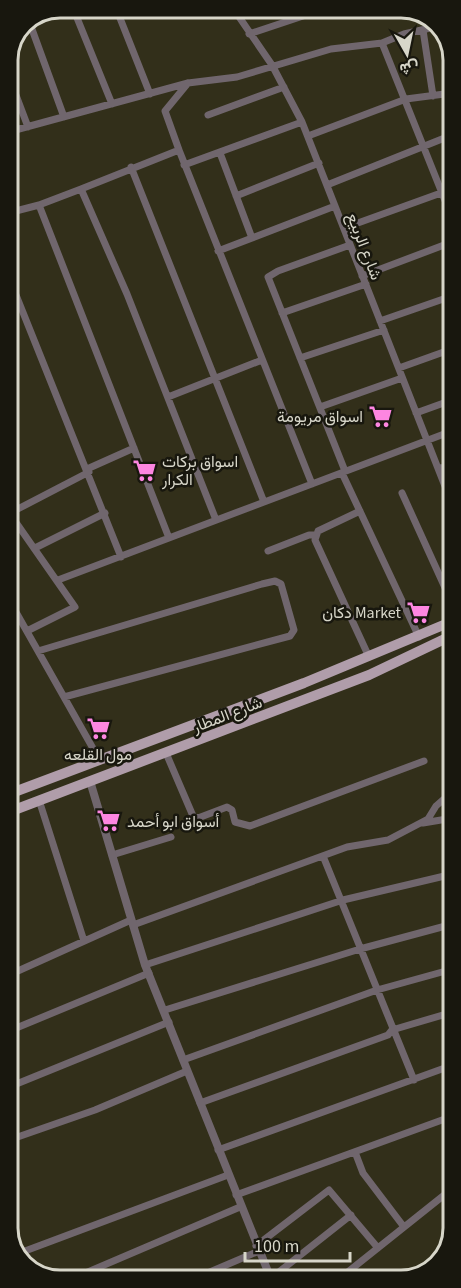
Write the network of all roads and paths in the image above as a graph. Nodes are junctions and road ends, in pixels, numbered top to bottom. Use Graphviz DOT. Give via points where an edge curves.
graph roads {
  1 [pos="78,18"];
  2 [pos="120,18"];
  3 [pos="239,18"];
  4 [pos="297,18"];
  5 [pos="32,29"];
  6 [pos="428,29"];
  7 [pos="423,30"];
  8 [pos="249,34"];
  9 [pos="382,43"];
  10 [pos="272,65"];
  11 [pos="188,83"];
  12 [pos="284,87"];
  13 [pos="150,94"];
  14 [pos="443,94"];
  15 [pos="433,96"];
  16 [pos="406,99"];
  17 [pos="18,100"];
  18 [pos="112,104"];
  19 [pos="208,115"];
  20 [pos="64,117"];
  21 [pos="302,122"];
  22 [pos="28,127"];
  23 [pos="18,130"];
  24 [pos="308,136"];
  25 [pos="443,139"];
  26 [pos="424,147"];
  27 [pos="178,150"];
  28 [pos="220,153"];
  29 [pos="319,163"];
  30 [pos="184,165"];
  31 [pos="131,167"];
  32 [pos="327,185"];
  33 [pos="81,189"];
  34 [pos="442,193"];
  35 [pos="236,196"];
  36 [pos="39,205"];
  37 [pos="335,206"];
  38 [pos="18,210"];
  39 [pos="344,228"];
  40 [pos="252,238"];
  41 [pos="350,245"];
  42 [pos="443,245"];
  43 [pos="219,251"];
  44 [pos="362,276"];
  45 [pos="366,284"];
  46 [pos="18,299"];
  47 [pos="443,299"];
  48 [pos="282,313"];
  49 [pos="380,321"];
  50 [pos="384,330"];
  51 [pos="443,351"];
  52 [pos="300,358"];
  53 [pos="262,360"];
  54 [pos="399,368"];
  55 [pos="216,378"];
  56 [pos="402,378"];
  57 [pos="168,397"];
  58 [pos="443,403"];
  59 [pos="320,406"];
  60 [pos="416,413"];
  61 [pos="443,434"];
  62 [pos="427,440"];
  63 [pos="134,448"];
  64 [pos="438,468"];
  65 [pos="443,468"];
  66 [pos="88,470"];
  67 [pos="344,472"];
  68 [pos="443,481"];
  69 [pos="312,484"];
  70 [pos="402,493"];
  71 [pos="264,502"];
  72 [pos="18,507"];
  73 [pos="360,511"];
  74 [pos="105,513"];
  75 [pos="216,520"];
  76 [pos="18,524"];
  77 [pos="315,535"];
  78 [pos="169,538"];
  79 [pos="35,548"];
  80 [pos="268,551"];
  81 [pos="121,557"];
  82 [pos="58,580"];
  83 [pos="443,581"];
  84 [pos="18,615"];
  85 [pos="443,626"];
  86 [pos="27,631"];
  87 [pos="419,637"];
  88 [pos="443,640"];
  89 [pos="38,651"];
  90 [pos="369,657"];
  91 [pos="315,679"];
  92 [pos="288,689"];
  93 [pos="321,694"];
  94 [pos="64,697"];
  95 [pos="295,704"];
  96 [pos="166,753"];
  97 [pos="99,759"];
  98 [pos="424,762"];
  99 [pos="90,782"];
  100 [pos="18,790"];
  101 [pos="39,800"];
  102 [pos="443,801"];
  103 [pos="18,808"];
  104 [pos="443,820"];
  105 [pos="421,824"];
  106 [pos="171,837"];
  107 [pos="112,855"];
  108 [pos="323,856"];
  109 [pos="443,876"];
  110 [pos="343,900"];
  111 [pos="132,922"];
  112 [pos="443,927"];
  113 [pos="84,941"];
  114 [pos="360,949"];
  115 [pos="147,969"];
  116 [pos="18,971"];
  117 [pos="443,972"];
  118 [pos="377,990"];
  119 [pos="165,1010"];
  120 [pos="443,1015"];
  121 [pos="169,1022"];
  122 [pos="18,1027"];
  123 [pos="392,1030"];
  124 [pos="183,1060"];
  125 [pos="443,1069"];
  126 [pos="187,1071"];
  127 [pos="414,1080"];
  128 [pos="18,1083"];
  129 [pos="200,1103"];
  130 [pos="443,1120"];
  131 [pos="18,1137"];
  132 [pos="218,1150"];
  133 [pos="355,1152"];
  134 [pos="228,1175"];
  135 [pos="236,1195"];
  136 [pos="443,1196"];
  137 [pos="240,1207"];
  138 [pos="351,1215"];
  139 [pos="404,1227"];
  140 [pos="378,1248"];
  141 [pos="257,1249"];
  142 [pos="25,1251"];
  143 [pos="92,1270"];
  144 [pos="212,1270"];
  145 [pos="266,1270"];
  146 [pos="281,1270"];
  147 [pos="350,1270"];
  1 -- 18 [label="street"];
  2 -- 13 [label="street"];
  3 -- 8 [label="street, شارع الربيع"];
  4 -- 8 [label="street"];
  5 -- 20 [label="street"];
  6 -- 7 [label="street"];
  7 -- 9 [label="street"];
  7 -- 15 [label="street"];
  8 -- 10 [label="street, شارع الربيع"];
  9 -- 10 [label="street" via="331,49"];
  9 -- 16 [label="street"];
  10 -- 11 [label="street" via="237,77"];
  10 -- 12 [label="street, شارع الربيع"];
  11 -- 13 [label="street"];
  11 -- 27 [label="street" via="165,111"];
  12 -- 19 [label="street"];
  12 -- 21 [label="street, شارع الربيع"];
  13 -- 18 [label="street"];
  14 -- 15 [label="street"];
  15 -- 16 [label="street"];
  16 -- 24 [label="street"];
  16 -- 26 [label="street"];
  17 -- 22 [label="street"];
  18 -- 20 [label="street"];
  20 -- 22 [label="street"];
  21 -- 24 [label="street, شارع الربيع"];
  21 -- 28 [label="street"];
  22 -- 23 [label="street"];
  24 -- 29 [label="street, شارع الربيع"];
  25 -- 26 [label="street"];
  26 -- 32 [label="street"];
  26 -- 34 [label="street"];
  27 -- 30 [label="street"];
  27 -- 31 [label="street"];
  28 -- 30 [label="street"];
  28 -- 35 [label="street"];
  29 -- 32 [label="street, شارع الربيع"];
  29 -- 35 [label="street"];
  30 -- 43 [label="street"];
  31 -- 33 [label="street"];
  31 -- 55 [label="street"];
  32 -- 37 [label="street, شارع الربيع"];
  33 -- 36 [label="street"];
  33 -- 57 [label="street"];
  34 -- 39 [label="street"];
  35 -- 40 [label="street"];
  36 -- 38 [label="street"];
  36 -- 63 [label="street"];
  37 -- 39 [label="street, شارع الربيع"];
  37 -- 40 [label="street"];
  39 -- 41 [label="street, شارع الربيع"];
  40 -- 43 [label="street"];
  41 -- 44 [label="street, شارع الربيع"];
  41 -- 48 [label="street" via="272,274 268,278"];
  42 -- 44 [label="street"];
  43 -- 53 [label="street"];
  44 -- 45 [label="street, شارع الربيع"];
  45 -- 48 [label="street"];
  45 -- 49 [label="street, شارع الربيع"];
  46 -- 66 [label="street"];
  47 -- 49 [label="street"];
  48 -- 52 [label="street"];
  49 -- 50 [label="street, شارع الربيع"];
  50 -- 52 [label="street"];
  50 -- 54 [label="street, شارع الربيع"];
  51 -- 54 [label="street"];
  52 -- 59 [label="street"];
  53 -- 55 [label="street"];
  53 -- 69 [label="street"];
  54 -- 56 [label="street, شارع الربيع"];
  55 -- 57 [label="street"];
  55 -- 71 [label="street"];
  56 -- 59 [label="street"];
  56 -- 60 [label="street, شارع الربيع"];
  57 -- 75 [label="street"];
  58 -- 60 [label="street"];
  59 -- 67 [label="street"];
  60 -- 62 [label="street, شارع الربيع"];
  61 -- 62 [label="street"];
  62 -- 64 [label="street, شارع الربيع"];
  62 -- 67 [label="street"];
  63 -- 66 [label="street"];
  63 -- 78 [label="street"];
  64 -- 65 [label="street"];
  64 -- 68 [label="street, شارع الربيع"];
  66 -- 72 [label="street"];
  66 -- 74 [label="street"];
  67 -- 69 [label="street"];
  67 -- 73 [label="street"];
  69 -- 71 [label="street"];
  70 -- 83 [label="street"];
  71 -- 75 [label="street"];
  73 -- 77 [label="street"];
  73 -- 87 [label="street"];
  74 -- 79 [label="street"];
  74 -- 81 [label="street"];
  75 -- 78 [label="street"];
  76 -- 79 [label="street"];
  77 -- 80 [label="street"];
  77 -- 90 [label="street"];
  78 -- 81 [label="street"];
  79 -- 82 [label="street"];
  81 -- 82 [label="street"];
  82 -- 86 [label="street" via="75,607"];
  84 -- 86 [label="street"];
  85 -- 87 [label="main road, شارع المطار"];
  86 -- 89 [label="street"];
  87 -- 90 [label="main road, شارع المطار"];
  88 -- 93 [label="main road, شارع المطار" via="399,663"];
  89 -- 94 [label="street"];
  89 -- 94 [label="street" via="262,584 281,584 293,621 290,636"];
  90 -- 91 [label="main road, شارع المطار"];
  91 -- 92 [label="main road, شارع المطار"];
  91 -- 93 [label="main road"];
  92 -- 95 [label="main road" via="295,696"];
  92 -- 97 [label="main road, شارع المطار"];
  93 -- 95 [label="main road, شارع المطار"];
  94 -- 97 [label="street"];
  95 -- 96 [label="main road, شارع المطار"];
  96 -- 98 [label="street" via="193,816 198,818 227,807 241,826"];
  96 -- 99 [label="main road, شارع المطار"];
  97 -- 100 [label="main road, شارع المطار"];
  99 -- 101 [label="main road, شارع المطار"];
  99 -- 107 [label="street"];
  101 -- 103 [label="main road, شارع المطار"];
  101 -- 113 [label="street"];
  102 -- 105 [label="street"];
  104 -- 105 [label="street"];
  105 -- 108 [label="street" via="388,840 347,847"];
  106 -- 107 [label="street"];
  107 -- 111 [label="street"];
  108 -- 110 [label="street"];
  108 -- 111 [label="street"];
  109 -- 110 [label="street"];
  110 -- 114 [label="street"];
  110 -- 115 [label="street"];
  111 -- 113 [label="street"];
  111 -- 115 [label="street"];
  112 -- 114 [label="street"];
  113 -- 116 [label="street"];
  114 -- 118 [label="street"];
  114 -- 119 [label="street"];
  115 -- 119 [label="street"];
  115 -- 122 [label="street"];
  117 -- 118 [label="street"];
  118 -- 123 [label="street"];
  118 -- 124 [label="street"];
  119 -- 121 [label="street"];
  120 -- 123 [label="street"];
  121 -- 124 [label="street"];
  121 -- 128 [label="street"];
  123 -- 127 [label="street"];
  123 -- 129 [label="street" via="388,1035"];
  124 -- 126 [label="street"];
  125 -- 127 [label="street"];
  126 -- 129 [label="street"];
  126 -- 131 [label="street"];
  127 -- 132 [label="street"];
  129 -- 132 [label="street"];
  130 -- 133 [label="street"];
  132 -- 134 [label="street"];
  133 -- 135 [label="street"];
  133 -- 139 [label="street" via="363,1173"];
  134 -- 135 [label="street"];
  134 -- 142 [label="street"];
  135 -- 137 [label="street"];
  136 -- 139 [label="street"];
  137 -- 141 [label="street"];
  137 -- 143 [label="street"];
  138 -- 140 [label="street"];
  138 -- 141 [label="street" via="333,1192 325,1191"];
  138 -- 146 [label="street"];
  139 -- 140 [label="street"];
  140 -- 147 [label="street"];
  141 -- 144 [label="street"];
  141 -- 145 [label="street"];
}
